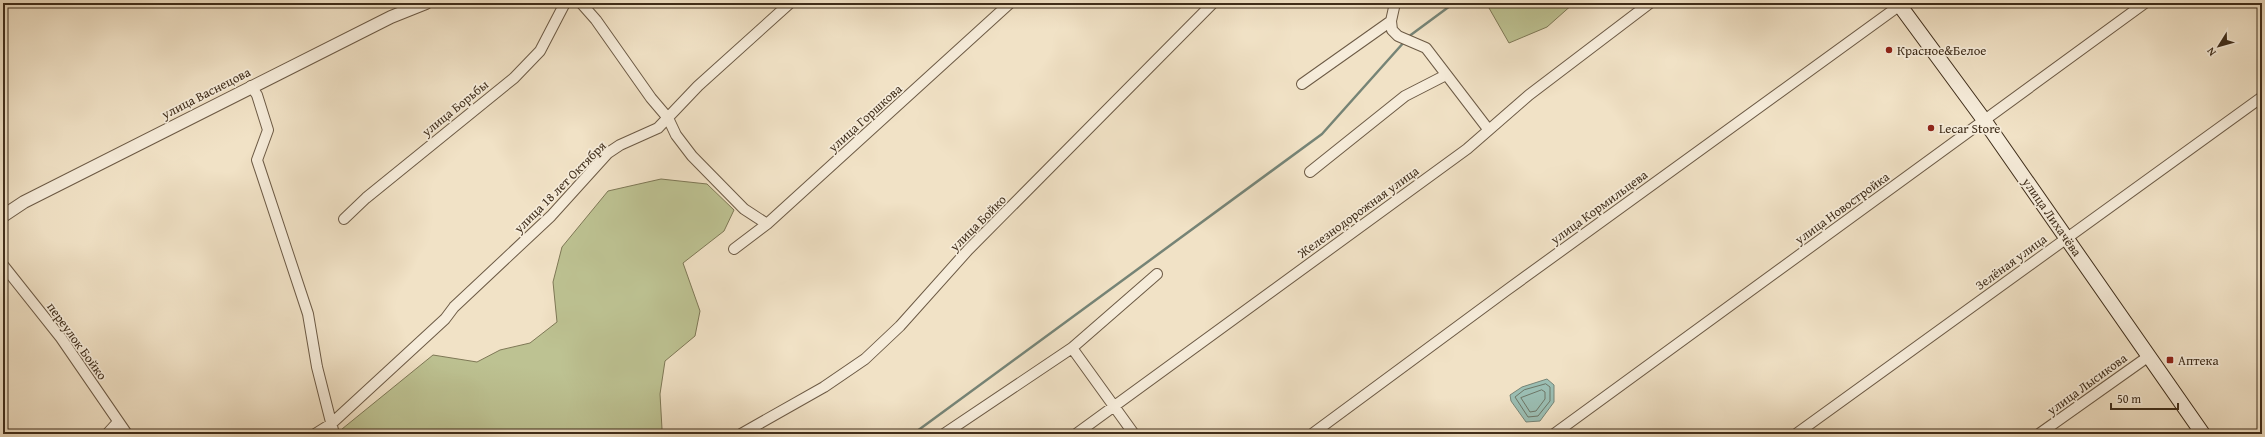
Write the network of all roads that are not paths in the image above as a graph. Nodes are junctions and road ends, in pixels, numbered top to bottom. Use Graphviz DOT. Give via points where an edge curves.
graph roads {
  1 [pos="426,3"];
  2 [pos="565,3"];
  3 [pos="581,3"];
  4 [pos="790,3"];
  5 [pos="1010,3"];
  6 [pos="1213,3"];
  7 [pos="1395,3"];
  8 [pos="1650,3"];
  9 [pos="2145,3"];
  10 [pos="1900,4"];
  11 [pos="1391,21"];
  12 [pos="1446,75"];
  13 [pos="1302,84"];
  14 [pos="251,86"];
  15 [pos="2262,97"];
  16 [pos="668,118"];
  17 [pos="1984,120"];
  18 [pos="1488,129"];
  19 [pos="1310,172"];
  20 [pos="3,216"];
  21 [pos="344,219"];
  22 [pos="767,224"];
  23 [pos="2067,238"];
  24 [pos="734,250"];
  25 [pos="3,266"];
  26 [pos="1157,274"];
  27 [pos="1072,348"];
  28 [pos="2149,356"];
  29 [pos="1114,406"];
  30 [pos="118,422"];
  31 [pos="333,429"];
  32 [pos="107,434"];
  33 [pos="127,434"];
  34 [pos="315,434"];
  35 [pos="741,434"];
  36 [pos="944,434"];
  37 [pos="1076,434"];
  38 [pos="1134,434"];
  39 [pos="1312,434"];
  40 [pos="1554,434"];
  41 [pos="1796,434"];
  42 [pos="2039,434"];
  43 [pos="2203,434"];
  1 -- 14 [label="street, улица Васнецова" via="391,17"];
  2 -- 21 [label="street, улица Борьбы" via="540,51 514,78 366,198"];
  3 -- 16 [label="street"];
  4 -- 16 [label="street, улица 18 лет Октября" via="698,86"];
  5 -- 22 [label="street, улица Горшкова"];
  6 -- 35 [label="street, улица Бойко" via="968,250 900,326 865,359"];
  7 -- 11 [label="street"];
  8 -- 18 [label="street, Железнодорожная улица"];
  9 -- 17 [label="street, улица Новостройка"];
  10 -- 17 [label="main road, улица Лихачёва"];
  10 -- 39 [label="street, улица Кормильцева"];
  11 -- 12 [label="street" via="1392,30 1398,36 1426,48"];
  11 -- 13 [label="street"];
  12 -- 18 [label="street"];
  12 -- 19 [label="street" via="1405,96"];
  14 -- 20 [label="street, улица Васнецова" via="24,202"];
  14 -- 31 [label="street" via="257,95 268,130 257,160 308,314 317,367"];
  15 -- 23 [label="street, Зелёная улица"];
  16 -- 22 [label="street" via="676,136 692,156 744,209"];
  16 -- 31 [label="street, улица 18 лет Октября" via="658,128 608,153 574,193 454,307 445,320"];
  17 -- 23 [label="main road, улица Лихачёва"];
  17 -- 40 [label="street, улица Новостройка"];
  18 -- 29 [label="street, Железнодорожная улица" via="1467,149"];
  22 -- 24 [label="street, улица Горшкова"];
  23 -- 28 [label="main road, улица Лихачёва"];
  23 -- 41 [label="street, Зелёная улица"];
  25 -- 30 [label="street, переулок Бойко" via="61,338"];
  26 -- 27 [label="street"];
  27 -- 29 [label="street"];
  27 -- 36 [label="street"];
  28 -- 42 [label="street, улица Лысикова"];
  28 -- 43 [label="main road, улица Лихачёва"];
  29 -- 37 [label="street, Железнодорожная улица"];
  29 -- 38 [label="street"];
  30 -- 32 [label="street"];
  30 -- 33 [label="street, переулок Бойко"];
  31 -- 34 [label="street, улица 18 лет Октября"];
}
